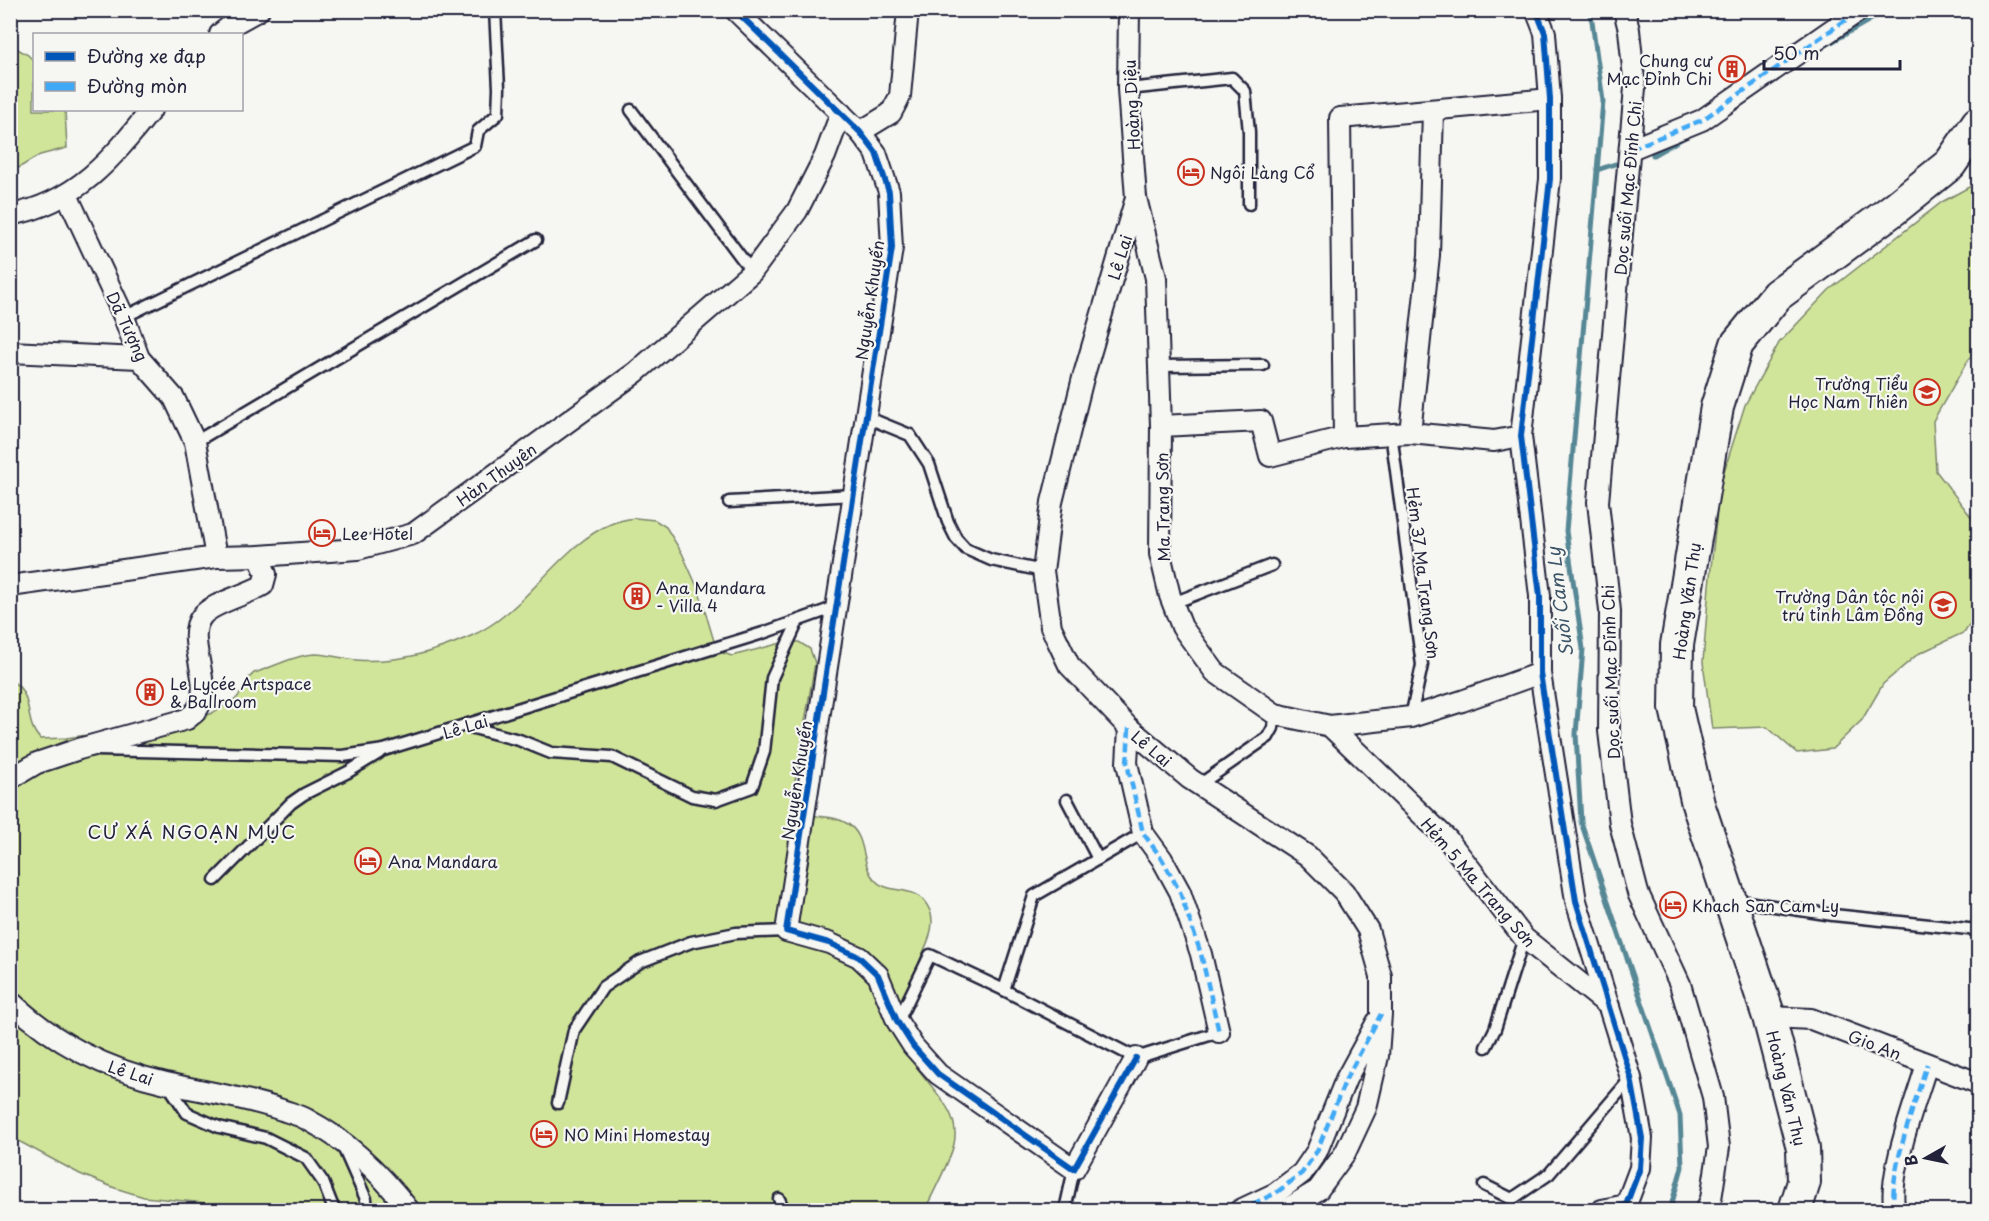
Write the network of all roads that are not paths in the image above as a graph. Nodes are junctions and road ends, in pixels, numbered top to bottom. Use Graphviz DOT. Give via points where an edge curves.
graph roads {
  1 [pos="259,10"];
  2 [pos="495,10"];
  3 [pos="735,10"];
  4 [pos="908,10"];
  5 [pos="1129,10"];
  6 [pos="1536,10"];
  7 [pos="1624,10"];
  8 [pos="1860,10"];
  9 [pos="221,33"];
  10 [pos="1128,89"];
  11 [pos="1550,99"];
  12 [pos="631,110"];
  13 [pos="1433,110"];
  14 [pos="150,111"];
  15 [pos="841,113"];
  16 [pos="1978,123"];
  17 [pos="860,132"];
  18 [pos="1631,149"];
  19 [pos="67,195"];
  20 [pos="1136,198"];
  21 [pos="1249,204"];
  22 [pos="10,215"];
  23 [pos="536,240"];
  24 [pos="752,272"];
  25 [pos="124,317"];
  26 [pos="10,352"];
  27 [pos="139,357"];
  28 [pos="1263,365"];
  29 [pos="1160,366"];
  30 [pos="866,417"];
  31 [pos="1161,426"];
  32 [pos="1401,433"];
  33 [pos="1521,436"];
  34 [pos="1344,437"];
  35 [pos="195,442"];
  36 [pos="854,495"];
  37 [pos="729,502"];
  38 [pos="259,556"];
  39 [pos="216,557"];
  40 [pos="1272,566"];
  41 [pos="1043,571"];
  42 [pos="10,586"];
  43 [pos="1173,603"];
  44 [pos="836,607"];
  45 [pos="798,621"];
  46 [pos="1540,673"];
  47 [pos="1275,714"];
  48 [pos="1411,717"];
  49 [pos="466,726"];
  50 [pos="1330,726"];
  51 [pos="1129,728"];
  52 [pos="79,749"];
  53 [pos="384,750"];
  54 [pos="10,779"];
  55 [pos="1199,785"];
  56 [pos="1066,800"];
  57 [pos="1143,833"];
  58 [pos="1098,859"];
  59 [pos="215,880"];
  60 [pos="1731,900"];
  61 [pos="1978,930"];
  62 [pos="786,931"];
  63 [pos="1524,938"];
  64 [pos="1004,990"];
  65 [pos="10,1001"];
  66 [pos="1609,1006"];
  67 [pos="1381,1014"];
  68 [pos="1769,1017"];
  69 [pos="897,1021"];
  70 [pos="1220,1032"];
  71 [pos="1486,1047"];
  72 [pos="1136,1058"];
  73 [pos="1928,1064"];
  74 [pos="1631,1078"];
  75 [pos="166,1083"];
  76 [pos="1978,1083"];
  77 [pos="558,1103"];
  78 [pos="340,1141"];
  79 [pos="1074,1169"];
  80 [pos="1484,1185"];
  81 [pos="779,1198"];
  82 [pos="1628,1208"];
  83 [pos="334,1210"];
  84 [pos="367,1210"];
  85 [pos="409,1210"];
  86 [pos="784,1210"];
  87 [pos="1065,1210"];
  88 [pos="1240,1210"];
  89 [pos="1285,1210"];
  90 [pos="1602,1210"];
  91 [pos="1706,1210"];
  92 [pos="1795,1210"];
  93 [pos="1895,1210"];
  1 -- 9 [label="street"];
  2 -- 25 [label="lane" via="498,114 478,131 475,146"];
  3 -- 15 [label="street, Nguyễn Khuyến"];
  4 -- 17 [label="street" via="900,96 891,113"];
  5 -- 10 [label="street, Hoàng Diệu"];
  6 -- 11 [label="street" via="1545,33"];
  7 -- 18 [label="street, Dọc suối Mạc Đĩnh Chi" via="1635,88"];
  8 -- 18 [label="street" via="1702,120"];
  10 -- 20 [label="street, Hoàng Diệu"];
  10 -- 21 [label="lane" via="1232,78 1245,91"];
  11 -- 13 [label="street"];
  11 -- 33 [label="street" via="1550,179"];
  12 -- 24 [label="lane"];
  13 -- 32 [label="street" via="1429,255"];
  13 -- 34 [label="street" via="1340,118"];
  14 -- 19 [label="street" via="105,166"];
  15 -- 17 [label="street, Nguyễn Khuyến"];
  15 -- 24 [label="street, Hàn Thuyên" via="825,156 797,211"];
  16 -- 60 [label="main road, Hoàng Văn Thụ" via="1950,164 1777,295 1737,344 1717,407 1677,645 1676,708 1698,804"];
  17 -- 30 [label="street, Nguyễn Khuyến" via="876,153 889,192 892,248"];
  18 -- 91 [label="street, Dọc suối Mạc Đĩnh Chi" via="1598,502 1610,611 1609,731 1620,824 1638,892 1680,984 1713,1097 1719,1148"];
  19 -- 22 [label="street"];
  19 -- 25 [label="street, Dã Tượng"];
  20 -- 29 [label="street, Ma Trang Sơn" via="1156,278"];
  20 -- 41 [label="street, Lê Lai" via="1083,378 1052,502"];
  23 -- 35 [label="lane"];
  24 -- 38 [label="street, Hàn Thuyên" via="635,373 413,534 358,549"];
  25 -- 27 [label="street, Dã Tượng"];
  26 -- 27 [label="street"];
  27 -- 35 [label="street, Dã Tượng" via="174,398"];
  28 -- 29 [label="lane"];
  29 -- 31 [label="street, Ma Trang Sơn"];
  30 -- 36 [label="street, Nguyễn Khuyến"];
  30 -- 41 [label="lane" via="910,435 929,464 948,522 966,549 991,560"];
  31 -- 34 [label="street" via="1261,421 1270,456"];
  31 -- 43 [label="street, Ma Trang Sơn" via="1160,554"];
  32 -- 33 [label="street" via="1494,441"];
  32 -- 34 [label="street"];
  32 -- 48 [label="lane, Hẻm 37 Ma Trang Sơn" via="1422,665"];
  33 -- 46 [label="street" via="1540,596"];
  35 -- 39 [label="street, Dã Tượng"];
  36 -- 37 [label="lane"];
  36 -- 44 [label="street, Nguyễn Khuyến"];
  38 -- 39 [label="street, Hàn Thuyên"];
  38 -- 52 [label="street, Lê Lai" via="266,574 263,585 211,609 201,616 195,628 203,688 198,709 187,719"];
  39 -- 42 [label="street, Hàn Thuyên"];
  40 -- 43 [label="lane"];
  41 -- 51 [label="street, Lê Lai" via="1051,627 1069,665"];
  43 -- 47 [label="street, Ma Trang Sơn" via="1182,627 1215,672"];
  44 -- 45 [label="lane, Lê Lai"];
  44 -- 62 [label="street, Nguyễn Khuyến"];
  45 -- 49 [label="lane, Lê Lai"];
  45 -- 49 [label="lane" via="772,678 764,752 752,787 716,800 692,796 612,757 551,753"];
  46 -- 48 [label="street, Ma Trang Sơn"];
  46 -- 66 [label="street" via="1576,901"];
  47 -- 50 [label="street, Ma Trang Sơn"];
  47 -- 55 [label="lane" via="1268,737"];
  48 -- 50 [label="street, Ma Trang Sơn"];
  49 -- 53 [label="lane, Lê Lai"];
  50 -- 63 [label="street, Hẻm 5 Ma Trang Sơn" via="1448,840"];
  51 -- 55 [label="street, Lê Lai"];
  51 -- 57 [label="street" via="1127,763"];
  52 -- 53 [label="lane, Lê Lai" via="343,756"];
  52 -- 54 [label="street, Lê Lai" via="38,763"];
  53 -- 59 [label="lane" via="291,803"];
  55 -- 67 [label="street, Lê Lai" via="1308,856 1344,892 1368,930 1381,976"];
  56 -- 58 [label="lane"];
  57 -- 58 [label="lane"];
  57 -- 70 [label="street" via="1180,892 1201,954"];
  58 -- 64 [label="lane" via="1034,896"];
  60 -- 61 [label="lane"];
  60 -- 68 [label="main road, Hoàng Văn Thụ"];
  62 -- 69 [label="street" via="859,957 878,975"];
  62 -- 77 [label="lane" via="736,933 691,942 640,962 603,987 574,1030"];
  63 -- 66 [label="street, Hẻm 5 Ma Trang Sơn"];
  63 -- 71 [label="lane"];
  64 -- 69 [label="lane" via="930,955"];
  64 -- 72 [label="lane"];
  65 -- 75 [label="street, Lê Lai" via="30,1019 92,1059"];
  66 -- 74 [label="street"];
  67 -- 88 [label="street" via="1346,1079 1317,1151 1302,1173 1276,1193"];
  67 -- 89 [label="street, Lê Lai" via="1378,1056 1366,1108 1345,1153 1318,1190"];
  68 -- 73 [label="street, Gio An" via="1811,1019"];
  68 -- 92 [label="main road, Hoàng Văn Thụ" via="1803,1148 1804,1182"];
  69 -- 79 [label="street" via="938,1074"];
  70 -- 72 [label="lane"];
  72 -- 79 [label="street"];
  73 -- 76 [label="street, Gio An"];
  73 -- 93 [label="street" via="1895,1173"];
  74 -- 80 [label="lane" via="1549,1174 1512,1199"];
  74 -- 82 [label="street" via="1642,1138 1640,1168"];
  75 -- 78 [label="street, Lê Lai" via="254,1100 306,1119"];
  75 -- 83 [label="lane" via="187,1113 219,1127 266,1138 306,1158 323,1182"];
  78 -- 84 [label="lane" via="366,1199"];
  78 -- 85 [label="street, Lê Lai" via="387,1182"];
  79 -- 87 [label="lane"];
  81 -- 86 [label="lane"];
  82 -- 90 [label="street"];
}
